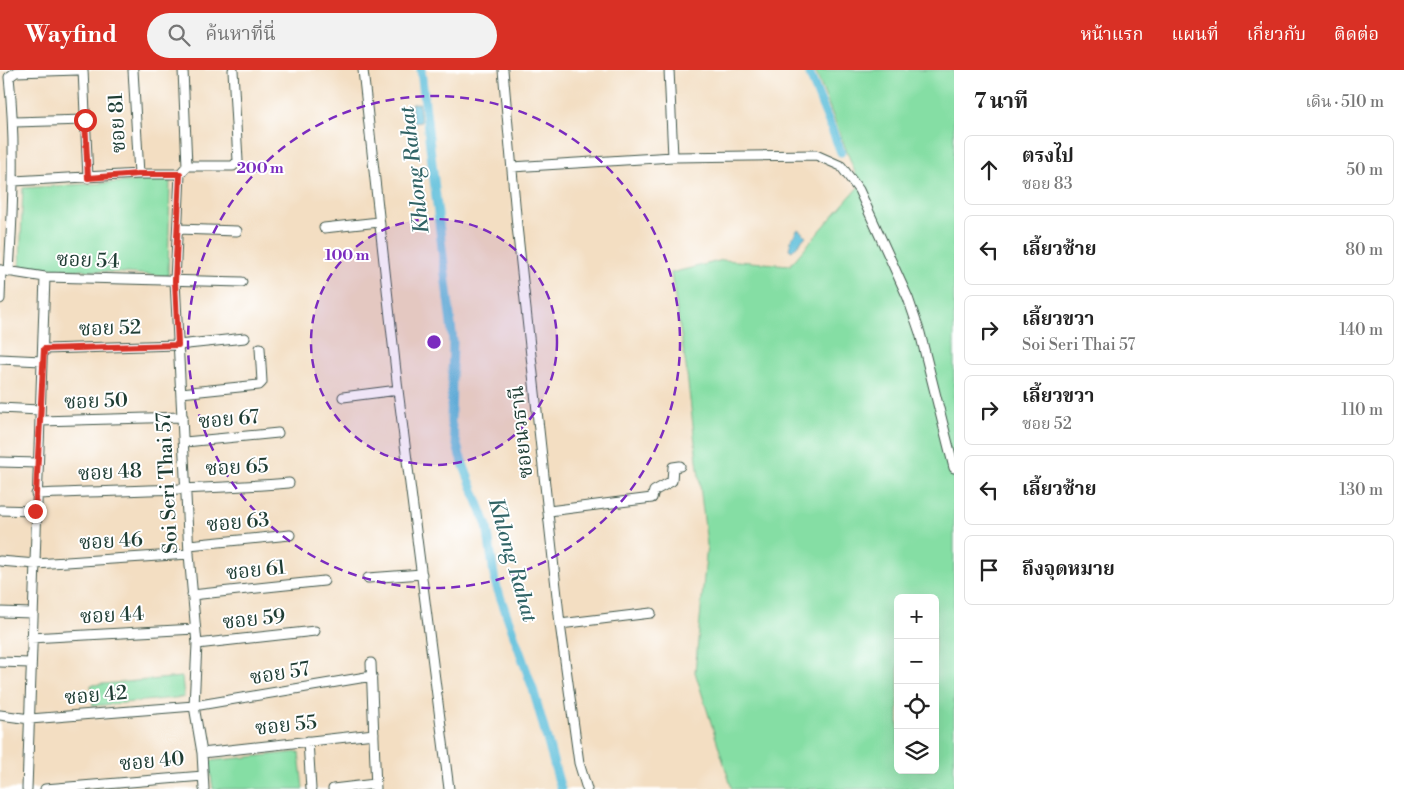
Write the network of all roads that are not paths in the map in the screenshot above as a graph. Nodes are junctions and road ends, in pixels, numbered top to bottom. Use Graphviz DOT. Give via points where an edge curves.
graph roads {
  1 [pos="78,70"];
  2 [pos="83,70"];
  3 [pos="133,70"];
  4 [pos="183,70"];
  5 [pos="233,70"];
  6 [pos="363,70"];
  7 [pos="503,70"];
  8 [pos="669,70"];
  9 [pos="85,120"];
  10 [pos="14,122"];
  11 [pos="673,157"];
  12 [pos="188,166"];
  13 [pos="512,167"];
  14 [pos="138,174"];
  15 [pos="180,174"];
  16 [pos="88,178"];
  17 [pos="14,181"];
  18 [pos="379,222"];
  19 [pos="324,228"];
  20 [pos="178,229"];
  21 [pos="237,231"];
  22 [pos="3,271"];
  23 [pos="45,277"];
  24 [pos="175,281"];
  25 [pos="242,282"];
  26 [pos="0,299"];
  27 [pos="245,338"];
  28 [pos="178,345"];
  29 [pos="260,348"];
  30 [pos="44,349"];
  31 [pos="0,359"];
  32 [pos="42,361"];
  33 [pos="398,390"];
  34 [pos="181,393"];
  35 [pos="342,397"];
  36 [pos="0,408"];
  37 [pos="39,410"];
  38 [pos="183,417"];
  39 [pos="40,421"];
  40 [pos="278,434"];
  41 [pos="185,442"];
  42 [pos="0,462"];
  43 [pos="38,463"];
  44 [pos="680,466"];
  45 [pos="954,468"];
  46 [pos="289,483"];
  47 [pos="187,487"];
  48 [pos="36,494"];
  49 [pos="0,510"];
  50 [pos="35,511"];
  51 [pos="549,511"];
  52 [pos="290,535"];
  53 [pos="189,545"];
  54 [pos="189,554"];
  55 [pos="0,561"];
  56 [pos="36,564"];
  57 [pos="422,574"];
  58 [pos="368,578"];
  59 [pos="324,581"];
  60 [pos="192,595"];
  61 [pos="0,612"];
  62 [pos="32,613"];
  63 [pos="651,613"];
  64 [pos="560,624"];
  65 [pos="195,629"];
  66 [pos="315,631"];
  67 [pos="31,638"];
  68 [pos="197,644"];
  69 [pos="0,662"];
  70 [pos="30,663"];
  71 [pos="371,663"];
  72 [pos="372,676"];
  73 [pos="194,706"];
  74 [pos="0,715"];
  75 [pos="30,719"];
  76 [pos="374,734"];
  77 [pos="308,741"];
  78 [pos="202,753"];
  79 [pos="203,776"];
  80 [pos="375,786"];
  81 [pos="27,789"];
  82 [pos="45,789"];
  83 [pos="204,789"];
  84 [pos="311,789"];
  85 [pos="333,789"];
  86 [pos="449,789"];
  87 [pos="587,789"];
  1 -- 10 [label="street" via="11,74"];
  2 -- 9 [label="street"];
  3 -- 14 [label="street, ซอย 81"];
  4 -- 12 [label="street"];
  5 -- 12 [label="street" via="238,161 233,166"];
  6 -- 18 [label="street"];
  7 -- 13 [label="street, ซอยนวธานี"];
  8 -- 11 [label="street"];
  9 -- 10 [label="street"];
  9 -- 16 [label="street"];
  10 -- 17 [label="street"];
  11 -- 13 [label="street"];
  11 -- 45 [label="street" via="816,155 841,166 859,190 908,298"];
  12 -- 15 [label="street"];
  13 -- 51 [label="street, ซอยนวธานี"];
  14 -- 15 [label="street"];
  14 -- 16 [label="street"];
  15 -- 20 [label="street, Soi Seri Thai 57"];
  16 -- 17 [label="street"];
  17 -- 22 [label="street"];
  18 -- 19 [label="street"];
  18 -- 33 [label="street"];
  20 -- 21 [label="street"];
  20 -- 24 [label="street, Soi Seri Thai 57"];
  22 -- 23 [label="street, ซอย 54"];
  22 -- 26 [label="street"];
  23 -- 24 [label="street, ซอย 54"];
  23 -- 30 [label="street"];
  24 -- 25 [label="street, ซอย 54"];
  24 -- 28 [label="street, Soi Seri Thai 57"];
  27 -- 28 [label="street, ซอย 52"];
  28 -- 30 [label="street, ซอย 52"];
  28 -- 34 [label="street, Soi Seri Thai 57"];
  29 -- 34 [label="street" via="262,382 259,385"];
  30 -- 32 [label="street"];
  31 -- 32 [label="street"];
  32 -- 37 [label="street"];
  33 -- 35 [label="street"];
  33 -- 57 [label="street"];
  34 -- 38 [label="street, Soi Seri Thai 57"];
  36 -- 37 [label="street"];
  37 -- 39 [label="street"];
  38 -- 39 [label="street, ซอย 50"];
  38 -- 41 [label="street, Soi Seri Thai 57"];
  39 -- 43 [label="street"];
  40 -- 41 [label="street, ซอย 67"];
  41 -- 47 [label="street, Soi Seri Thai 57"];
  42 -- 43 [label="street"];
  43 -- 48 [label="street"];
  44 -- 51 [label="street" via="672,467 672,481 654,491 652,498"];
  46 -- 47 [label="street, ซอย 65" via="231,488"];
  47 -- 48 [label="street, ซอย 48"];
  47 -- 53 [label="street, Soi Seri Thai 57"];
  48 -- 50 [label="street"];
  49 -- 50 [label="street"];
  50 -- 56 [label="street"];
  51 -- 64 [label="street, ซอยนวธานี"];
  52 -- 53 [label="street, ซอย 63"];
  53 -- 54 [label="street, Soi Seri Thai 57"];
  54 -- 56 [label="street, ซอย 46"];
  54 -- 60 [label="street, Soi Seri Thai 57"];
  55 -- 56 [label="street, ซอย 46"];
  56 -- 62 [label="street"];
  57 -- 58 [label="street"];
  57 -- 86 [label="street"];
  59 -- 60 [label="street, ซอย 61"];
  60 -- 65 [label="street, Soi Seri Thai 57"];
  61 -- 62 [label="street"];
  62 -- 67 [label="street"];
  63 -- 64 [label="street"];
  64 -- 87 [label="street, ซอยนวธานี" via="579,764"];
  65 -- 67 [label="street, ซอย 44"];
  65 -- 68 [label="street, Soi Seri Thai 57"];
  66 -- 68 [label="street, ซอย 59"];
  67 -- 70 [label="street"];
  68 -- 73 [label="street, Soi Seri Thai 57"];
  69 -- 70 [label="street"];
  70 -- 75 [label="street"];
  71 -- 72 [label="street"];
  72 -- 73 [label="street, ซอย 57"];
  72 -- 76 [label="street"];
  73 -- 75 [label="street, ซอย 42"];
  73 -- 78 [label="street, Soi Seri Thai 57"];
  74 -- 75 [label="street, ซอย 42"];
  75 -- 81 [label="street"];
  76 -- 77 [label="street, ซอย 55"];
  76 -- 80 [label="street"];
  77 -- 78 [label="street, ซอย 55"];
  77 -- 84 [label="street"];
  78 -- 79 [label="street, Soi Seri Thai 57"];
  79 -- 82 [label="street, ซอย 40"];
  79 -- 83 [label="street, Soi Seri Thai 57"];
  80 -- 85 [label="street"];
}
